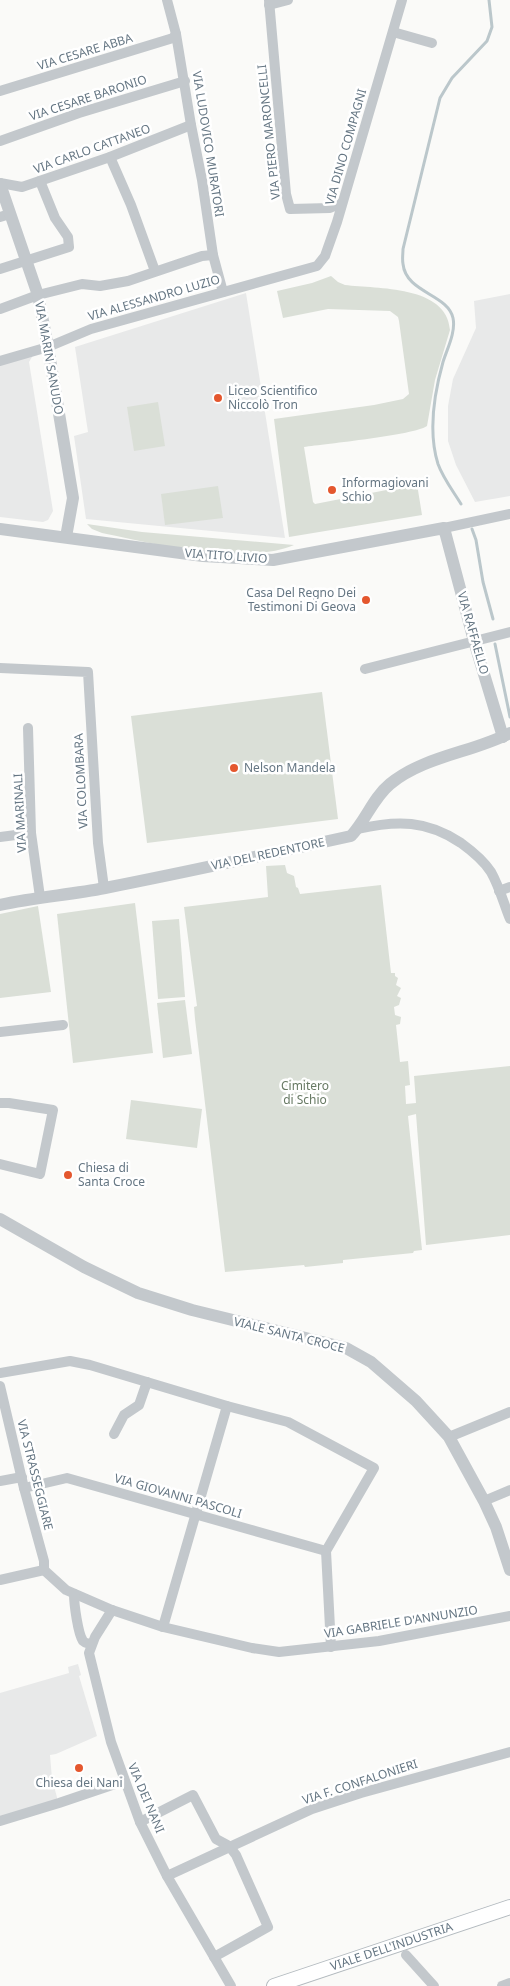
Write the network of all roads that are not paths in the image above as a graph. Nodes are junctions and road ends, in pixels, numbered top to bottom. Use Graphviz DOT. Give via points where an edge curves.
graph roads {
  1 [pos="167,0"];
  2 [pos="288,0"];
  3 [pos="402,0"];
  4 [pos="269,3"];
  5 [pos="393,32"];
  6 [pos="176,34"];
  7 [pos="432,43"];
  8 [pos="185,81"];
  9 [pos="0,91"];
  10 [pos="191,125"];
  11 [pos="0,141"];
  12 [pos="110,157"];
  13 [pos="40,181"];
  14 [pos="0,184"];
  15 [pos="342,203"];
  16 [pos="5,216"];
  17 [pos="213,255"];
  18 [pos="26,261"];
  19 [pos="317,266"];
  20 [pos="0,269"];
  21 [pos="155,271"];
  22 [pos="223,292"];
  23 [pos="38,295"];
  24 [pos="0,309"];
  25 [pos="48,347"];
  26 [pos="0,361"];
  27 [pos="510,514"];
  28 [pos="444,528"];
  29 [pos="0,530"];
  30 [pos="66,537"];
  31 [pos="510,632"];
  32 [pos="474,641"];
  33 [pos="0,668"];
  34 [pos="365,669"];
  35 [pos="28,728"];
  36 [pos="506,735"];
  37 [pos="358,828"];
  38 [pos="32,834"];
  39 [pos="0,837"];
  40 [pos="104,888"];
  41 [pos="510,888"];
  42 [pos="499,891"];
  43 [pos="40,897"];
  44 [pos="0,905"];
  45 [pos="510,919"];
  46 [pos="63,1025"];
  47 [pos="0,1032"];
  48 [pos="0,1103"];
  49 [pos="0,1164"];
  50 [pos="0,1219"];
  51 [pos="0,1373"];
  52 [pos="147,1382"];
  53 [pos="0,1386"];
  54 [pos="227,1406"];
  55 [pos="510,1412"];
  56 [pos="114,1434"];
  57 [pos="449,1437"];
  58 [pos="22,1477"];
  59 [pos="0,1481"];
  60 [pos="24,1488"];
  61 [pos="510,1490"];
  62 [pos="484,1501"];
  63 [pos="196,1514"];
  64 [pos="326,1550"];
  65 [pos="44,1570"];
  66 [pos="510,1570"];
  67 [pos="0,1580"];
  68 [pos="74,1594"];
  69 [pos="112,1610"];
  70 [pos="510,1616"];
  71 [pos="163,1627"];
  72 [pos="91,1644"];
  73 [pos="332,1647"];
  74 [pos="510,1752"];
  75 [pos="124,1781"];
  76 [pos="0,1820"];
  77 [pos="140,1822"];
  78 [pos="229,1846"];
  79 [pos="167,1876"];
  80 [pos="510,1907"];
  81 [pos="406,1955"];
  82 [pos="214,1957"];
  83 [pos="510,1983"];
  84 [pos="231,1986"];
  85 [pos="274,1986"];
  86 [pos="434,1986"];
  87 [pos="502,1986"];
  1 -- 6 [label="street, VIA LUDOVICO MURATORI"];
  2 -- 4 [label="street"];
  3 -- 5 [label="street, VIA DINO COMPAGNI"];
  4 -- 15 [label="street, VIA PIERO MARONCELLI" via="290,209 330,208"];
  5 -- 7 [label="street"];
  5 -- 15 [label="street, VIA DINO COMPAGNI"];
  6 -- 8 [label="street, VIA LUDOVICO MURATORI"];
  6 -- 9 [label="street, VIA CESARE ABBA" via="173,38 90,65"];
  8 -- 10 [label="street, VIA LUDOVICO MURATORI"];
  8 -- 11 [label="street, VIA CESARE BARONIO"];
  10 -- 12 [label="street, VIA CARLO CATTANEO"];
  10 -- 17 [label="street, VIA LUDOVICO MURATORI"];
  12 -- 13 [label="street, VIA CARLO CATTANEO"];
  12 -- 21 [label="street"];
  13 -- 14 [label="street, VIA CARLO CATTANEO" via="22,187"];
  13 -- 18 [label="street" via="55,218 68,237 69,247"];
  14 -- 16 [label="street, VIA MARIN SANUDO"];
  15 -- 19 [label="street, VIA DINO COMPAGNI" via="330,244"];
  16 -- 18 [label="street, VIA MARIN SANUDO"];
  17 -- 21 [label="street"];
  17 -- 22 [label="street, VIA LUDOVICO MURATORI"];
  18 -- 20 [label="street"];
  18 -- 23 [label="street, VIA MARIN SANUDO"];
  19 -- 22 [label="street, VIA ALESSANDRO LUZIO"];
  21 -- 23 [label="street" via="128,281 100,286 82,284"];
  22 -- 25 [label="street, VIA ALESSANDRO LUZIO" via="91,329"];
  23 -- 24 [label="street"];
  23 -- 25 [label="street, VIA MARIN SANUDO"];
  25 -- 26 [label="street, VIA ALESSANDRO LUZIO"];
  25 -- 30 [label="street, VIA MARIN SANUDO" via="72,498"];
  27 -- 28 [label="street, VIA TITO LIVIO"];
  28 -- 30 [label="street, VIA TITO LIVIO" via="273,560 203,556"];
  28 -- 32 [label="street, VIA RAFFAELLO"];
  29 -- 30 [label="street, VIA TITO LIVIO"];
  31 -- 32 [label="street"];
  32 -- 34 [label="street"];
  32 -- 36 [label="street, VIA RAFFAELLO"];
  33 -- 40 [label="street, VIA COLOMBARA" via="88,672 98,843"];
  35 -- 38 [label="street, VIA MARINALI"];
  36 -- 37 [label="street, VIA DEL REDENTORE" via="433,760 406,773 380,794"];
  37 -- 40 [label="street, VIA DEL REDENTORE" via="351,836"];
  37 -- 42 [label="street" via="403,822 430,826 472,851 491,872"];
  38 -- 39 [label="street"];
  38 -- 43 [label="street, VIA MARINALI"];
  40 -- 43 [label="street, VIA DEL REDENTORE"];
  41 -- 42 [label="street"];
  42 -- 45 [label="street"];
  43 -- 44 [label="street, VIA DEL REDENTORE"];
  46 -- 47 [label="street"];
  48 -- 49 [label="street" via="53,1110 40,1174"];
  50 -- 57 [label="street, VIALE SANTA CROCE" via="84,1267 138,1293 202,1313 346,1348 371,1362 416,1401"];
  51 -- 52 [label="street" via="70,1361"];
  52 -- 54 [label="street"];
  52 -- 56 [label="street" via="139,1405 124,1415"];
  53 -- 58 [label="street, VIA STRASSEGGIARE"];
  54 -- 63 [label="street"];
  54 -- 64 [label="street" via="288,1422 374,1468"];
  55 -- 57 [label="street"];
  57 -- 62 [label="street, VIALE SANTA CROCE"];
  58 -- 59 [label="street"];
  58 -- 60 [label="street, VIA STRASSEGGIARE"];
  60 -- 63 [label="street, VIA GIOVANNI PASCOLI" via="68,1478"];
  60 -- 65 [label="street, VIA STRASSEGGIARE"];
  61 -- 62 [label="street"];
  62 -- 66 [label="street, VIALE SANTA CROCE"];
  63 -- 64 [label="street, VIA GIOVANNI PASCOLI"];
  63 -- 71 [label="street"];
  64 -- 73 [label="street"];
  65 -- 67 [label="street"];
  65 -- 68 [label="street, VIA GABRIELE D'ANNUNZIO"];
  68 -- 69 [label="street, VIA GABRIELE D'ANNUNZIO"];
  68 -- 72 [label="street" via="82,1639"];
  69 -- 71 [label="street, VIA GABRIELE D'ANNUNZIO"];
  69 -- 72 [label="street"];
  70 -- 73 [label="street, VIA GABRIELE D'ANNUNZIO"];
  71 -- 73 [label="street, VIA GABRIELE D'ANNUNZIO" via="279,1652"];
  72 -- 75 [label="street, VIA DEI NANI" via="92,1669"];
  74 -- 78 [label="street, VIA F. CONFALONIERI" via="312,1809"];
  75 -- 76 [label="street"];
  75 -- 77 [label="street, VIA DEI NANI"];
  77 -- 78 [label="street" via="193,1795 216,1839"];
  77 -- 79 [label="street, VIA DEI NANI"];
  78 -- 79 [label="street, VIA F. CONFALONIERI"];
  78 -- 82 [label="street" via="268,1927"];
  79 -- 82 [label="street, VIA DEI NANI"];
  80 -- 85 [label="main road, VIALE DELL'INDUSTRIA"];
  81 -- 86 [label="street"];
  82 -- 84 [label="street, VIA DEI NANI"];
  83 -- 87 [label="street"];
}
